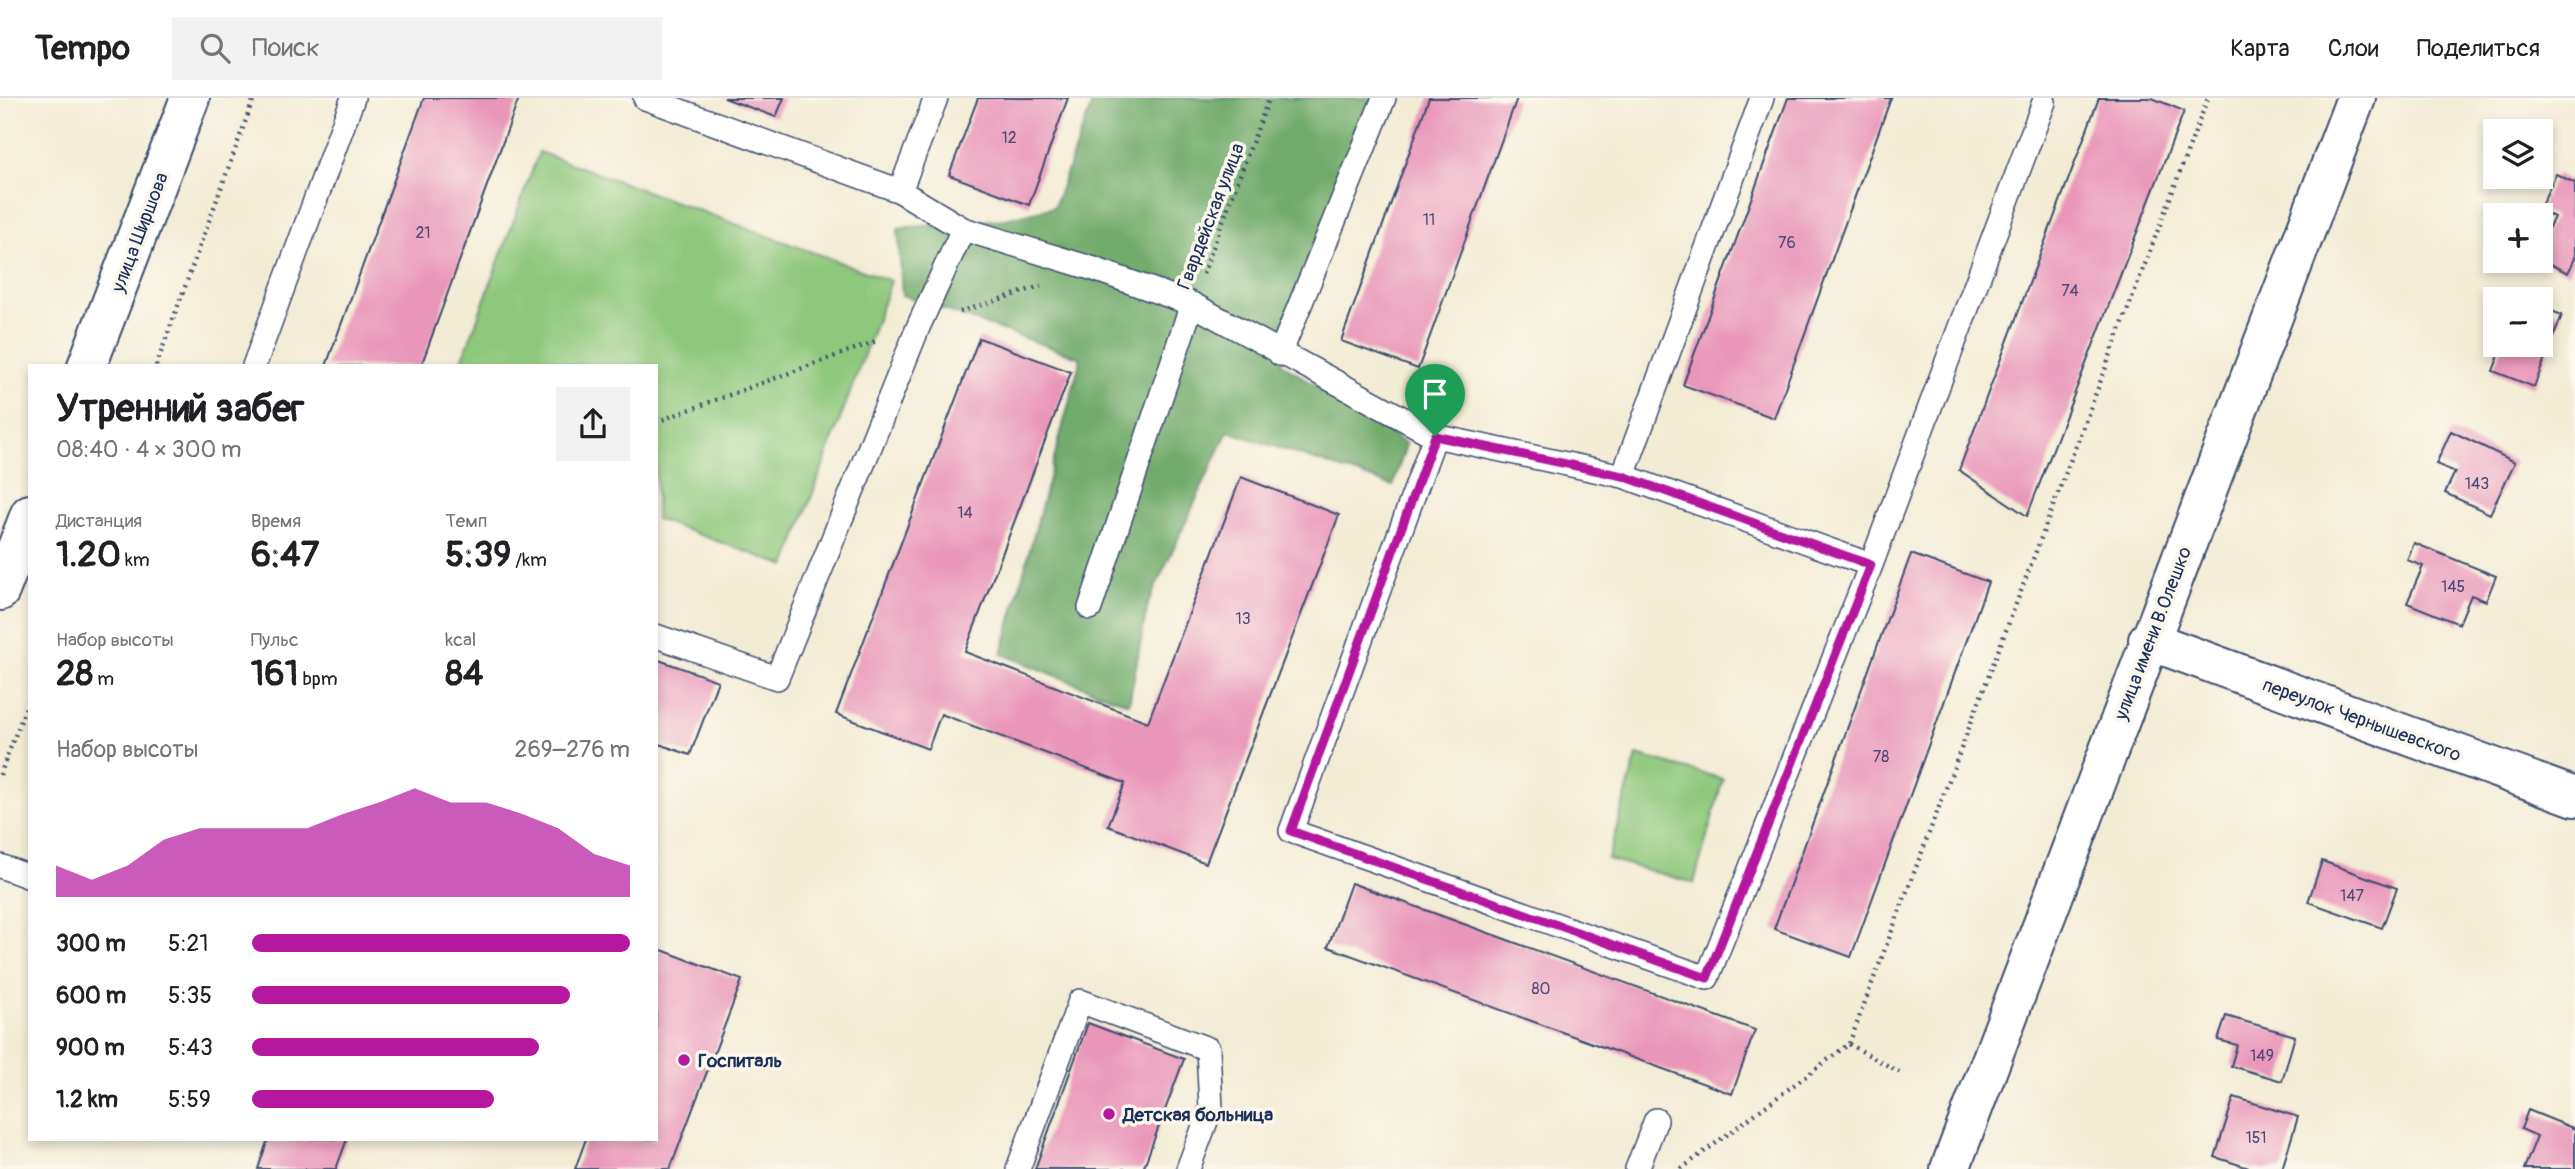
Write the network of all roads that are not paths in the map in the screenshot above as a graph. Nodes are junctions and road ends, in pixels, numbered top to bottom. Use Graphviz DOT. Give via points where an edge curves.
graph roads {
  1 [pos="190,98"];
  2 [pos="353,98"];
  3 [pos="936,98"];
  4 [pos="1384,98"];
  5 [pos="1762,98"];
  6 [pos="2356,98"];
  7 [pos="656,100"];
  8 [pos="2044,103"];
  9 [pos="900,191"];
  10 [pos="963,229"];
  11 [pos="1192,304"];
  12 [pos="1280,354"];
  13 [pos="88,364"];
  14 [pos="255,364"];
  15 [pos="1435,436"];
  16 [pos="1623,476"];
  17 [pos="28,519"];
  18 [pos="1871,565"];
  19 [pos="0,591"];
  20 [pos="1090,608"];
  21 [pos="658,637"];
  22 [pos="2148,640"];
  23 [pos="2575,797"];
  24 [pos="0,866"];
  25 [pos="28,876"];
  26 [pos="1656,1120"];
  27 [pos="1018,1169"];
  28 [pos="1188,1169"];
  29 [pos="1637,1169"];
  30 [pos="1950,1169"];
  1 -- 13 [label="street, улица Ширшова"];
  2 -- 14 [label="lane"];
  3 -- 9 [label="lane"];
  4 -- 12 [label="lane"];
  5 -- 16 [label="lane"];
  6 -- 22 [label="street, улица имени В.Олешко"];
  7 -- 9 [label="lane"];
  8 -- 18 [label="lane"];
  9 -- 10 [label="lane"];
  10 -- 11 [label="lane"];
  10 -- 21 [label="lane" via="919,325 777,678"];
  11 -- 12 [label="lane"];
  11 -- 20 [label="lane"];
  12 -- 15 [label="lane"];
  15 -- 16 [label="lane"];
  15 -- 18 [label="lane" via="1291,831 1707,978"];
  16 -- 18 [label="lane"];
  17 -- 19 [label="street"];
  22 -- 23 [label="street, переулок Чернышевского"];
  22 -- 30 [label="street, улица имени В.Олешко"];
  24 -- 25 [label="lane"];
  26 -- 29 [label="lane"];
  27 -- 28 [label="lane" via="1080,1002 1208,1049 1211,1108"];
}
